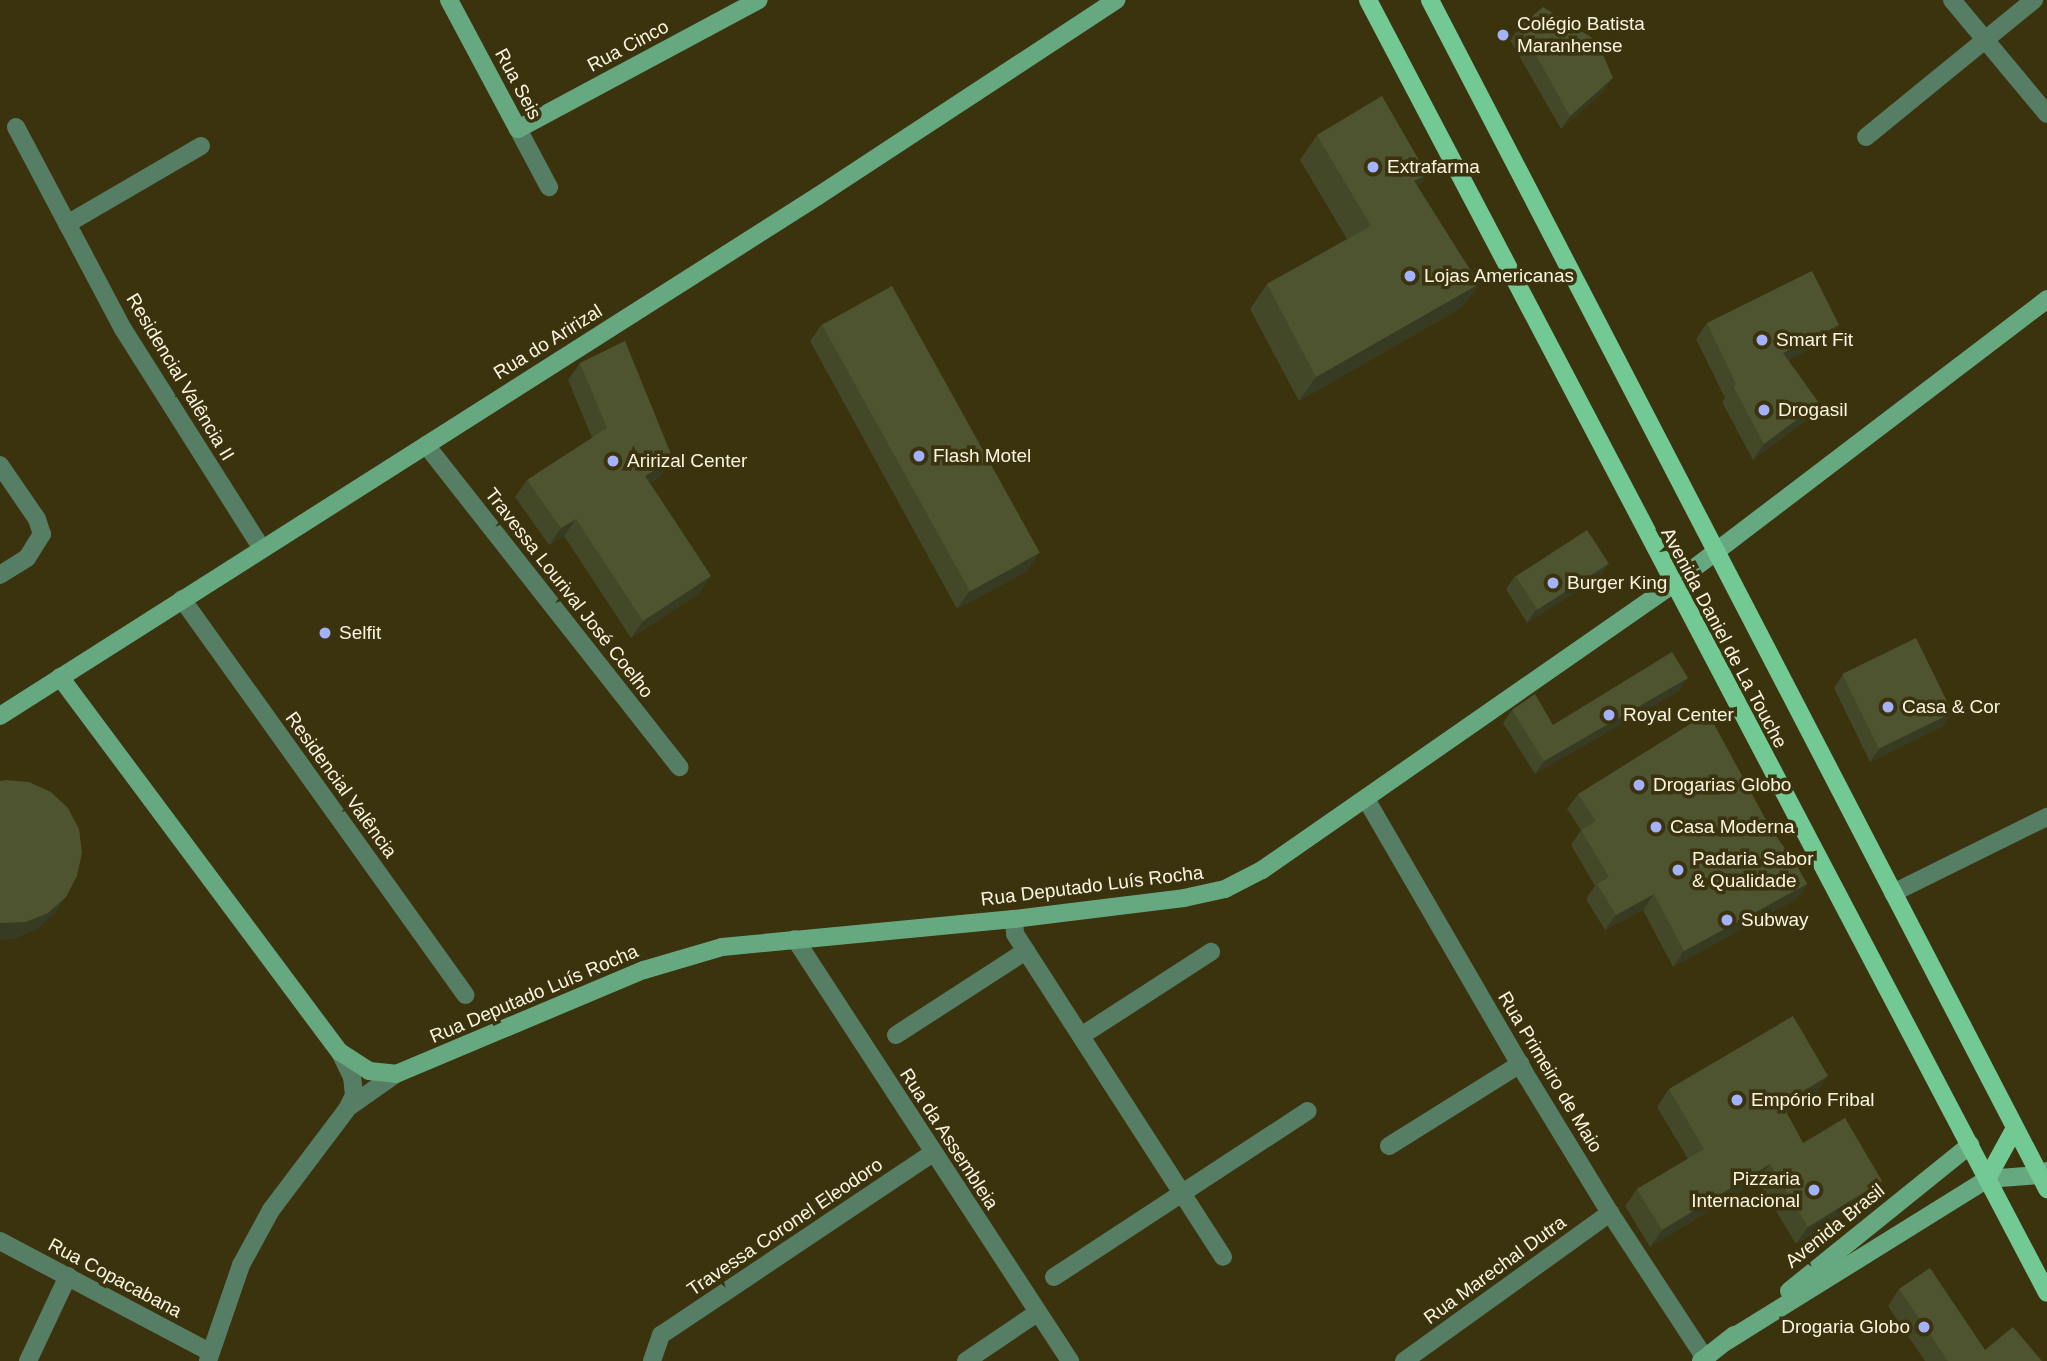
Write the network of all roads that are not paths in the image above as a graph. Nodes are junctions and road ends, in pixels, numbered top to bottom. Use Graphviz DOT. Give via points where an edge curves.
graph roads {
  1 [pos="449,0"];
  2 [pos="759,0"];
  3 [pos="1116,0"];
  4 [pos="1368,0"];
  5 [pos="1430,0"];
  6 [pos="1952,0"];
  7 [pos="2034,0"];
  8 [pos="1986,40"];
  9 [pos="2047,114"];
  10 [pos="16,127"];
  11 [pos="518,129"];
  12 [pos="1866,137"];
  13 [pos="201,146"];
  14 [pos="549,187"];
  15 [pos="67,225"];
  16 [pos="2047,299"];
  17 [pos="426,444"];
  18 [pos="0,465"];
  19 [pos="262,549"];
  20 [pos="1714,552"];
  21 [pos="0,575"];
  22 [pos="1672,585"];
  23 [pos="182,599"];
  24 [pos="60,677"];
  25 [pos="0,716"];
  26 [pos="679,767"];
  27 [pos="1366,799"];
  28 [pos="2047,817"];
  29 [pos="1892,893"];
  30 [pos="1014,919"];
  31 [pos="795,939"];
  32 [pos="1026,951"];
  33 [pos="1211,952"];
  34 [pos="466,995"];
  35 [pos="896,1035"];
  36 [pos="1081,1036"];
  37 [pos="340,1052"];
  38 [pos="1520,1064"];
  39 [pos="396,1074"];
  40 [pos="347,1109"];
  41 [pos="1308,1111"];
  42 [pos="2015,1128"];
  43 [pos="1970,1145"];
  44 [pos="1389,1146"];
  45 [pos="933,1153"];
  46 [pos="2044,1178"];
  47 [pos="1987,1179"];
  48 [pos="1182,1193"];
  49 [pos="1610,1213"];
  50 [pos="0,1241"];
  51 [pos="1223,1256"];
  52 [pos="68,1276"];
  53 [pos="1054,1277"];
  54 [pos="2047,1293"];
  55 [pos="1037,1313"];
  56 [pos="1727,1340"];
  57 [pos="209,1357"];
  58 [pos="1705,1360"];
  59 [pos="28,1361"];
  60 [pos="652,1361"];
  61 [pos="966,1361"];
  62 [pos="1070,1361"];
  63 [pos="1404,1361"];
  1 -- 11 [label="main road, Rua Seis"];
  2 -- 11 [label="main road, Rua Cinco"];
  3 -- 17 [label="main road, Rua do Aririzal" via="818,196"];
  4 -- 22 [label="main road, Avenida Daniel de La Touche"];
  5 -- 20 [label="main road, Avenida Daniel de La Touche"];
  6 -- 8 [label="street"];
  7 -- 8 [label="street"];
  8 -- 9 [label="street"];
  8 -- 12 [label="street"];
  10 -- 15 [label="street, Residencial Valência II"];
  11 -- 14 [label="street, Rua Seis"];
  13 -- 15 [label="street"];
  15 -- 19 [label="street, Residencial Valência II" via="123,329"];
  16 -- 20 [label="main road, Rua Deputado Luís Rocha"];
  17 -- 19 [label="main road, Rua do Aririzal"];
  17 -- 26 [label="street, Travessa Lourival José Coelho"];
  18 -- 21 [label="street" via="37,519 42,534 27,558"];
  19 -- 23 [label="main road, Rua do Aririzal"];
  20 -- 22 [label="main road, Rua Deputado Luís Rocha"];
  20 -- 29 [label="main road, Avenida Daniel de La Touche"];
  22 -- 27 [label="main road, Rua Deputado Luís Rocha"];
  22 -- 43 [label="main road, Avenida Daniel de La Touche"];
  23 -- 24 [label="main road, Rua do Aririzal"];
  23 -- 34 [label="street, Residencial Valência"];
  24 -- 25 [label="main road, Rua do Aririzal"];
  24 -- 37 [label="main road, Rua Deputado Luís Rocha"];
  27 -- 30 [label="main road, Rua Deputado Luís Rocha" via="1262,870 1225,888 1185,898"];
  27 -- 38 [label="street, Rua Primeiro de Maio"];
  28 -- 29 [label="street"];
  29 -- 42 [label="main road, Avenida Daniel de La Touche"];
  30 -- 31 [label="main road, Rua Deputado Luís Rocha"];
  30 -- 32 [label="street" via="1015,934"];
  31 -- 39 [label="main road, Rua Deputado Luís Rocha" via="722,947 682,957"];
  31 -- 45 [label="street, Rua da Assembleia"];
  32 -- 35 [label="street"];
  32 -- 36 [label="street"];
  33 -- 36 [label="street"];
  36 -- 48 [label="street"];
  37 -- 39 [label="main road, Rua Deputado Luís Rocha" via="369,1071"];
  37 -- 40 [label="street, Rua Deputado Luís Rocha" via="355,1086"];
  38 -- 44 [label="street"];
  38 -- 49 [label="street, Rua Primeiro de Maio"];
  39 -- 40 [label="street, Rua Deputado Luís Rocha"];
  40 -- 57 [label="street, Rua Deputado Luís Rocha" via="265,1221 240,1265"];
  41 -- 48 [label="street"];
  42 -- 46 [label="main road, Avenida Daniel de La Touche"];
  42 -- 47 [label="main road"];
  43 -- 47 [label="main road, Avenida Daniel de La Touche"];
  43 -- 56 [label="main road, Avenida Brasil"];
  45 -- 55 [label="street, Rua da Assembleia"];
  45 -- 60 [label="street, Travessa Coronel Eleodoro" via="661,1335"];
  46 -- 47 [label="main road"];
  47 -- 54 [label="main road, Avenida Daniel de La Touche"];
  47 -- 56 [label="main road, Avenida Brasil"];
  48 -- 51 [label="street"];
  48 -- 53 [label="street"];
  49 -- 58 [label="street, Rua Primeiro de Maio"];
  49 -- 63 [label="street, Rua Marechal Dutra"];
  50 -- 52 [label="street, Rua Copacabana"];
  52 -- 57 [label="street, Rua Copacabana"];
  52 -- 59 [label="street"];
  55 -- 61 [label="street"];
  55 -- 62 [label="street, Rua da Assembleia"];
  56 -- 58 [label="main road, Avenida Brasil"];
}
